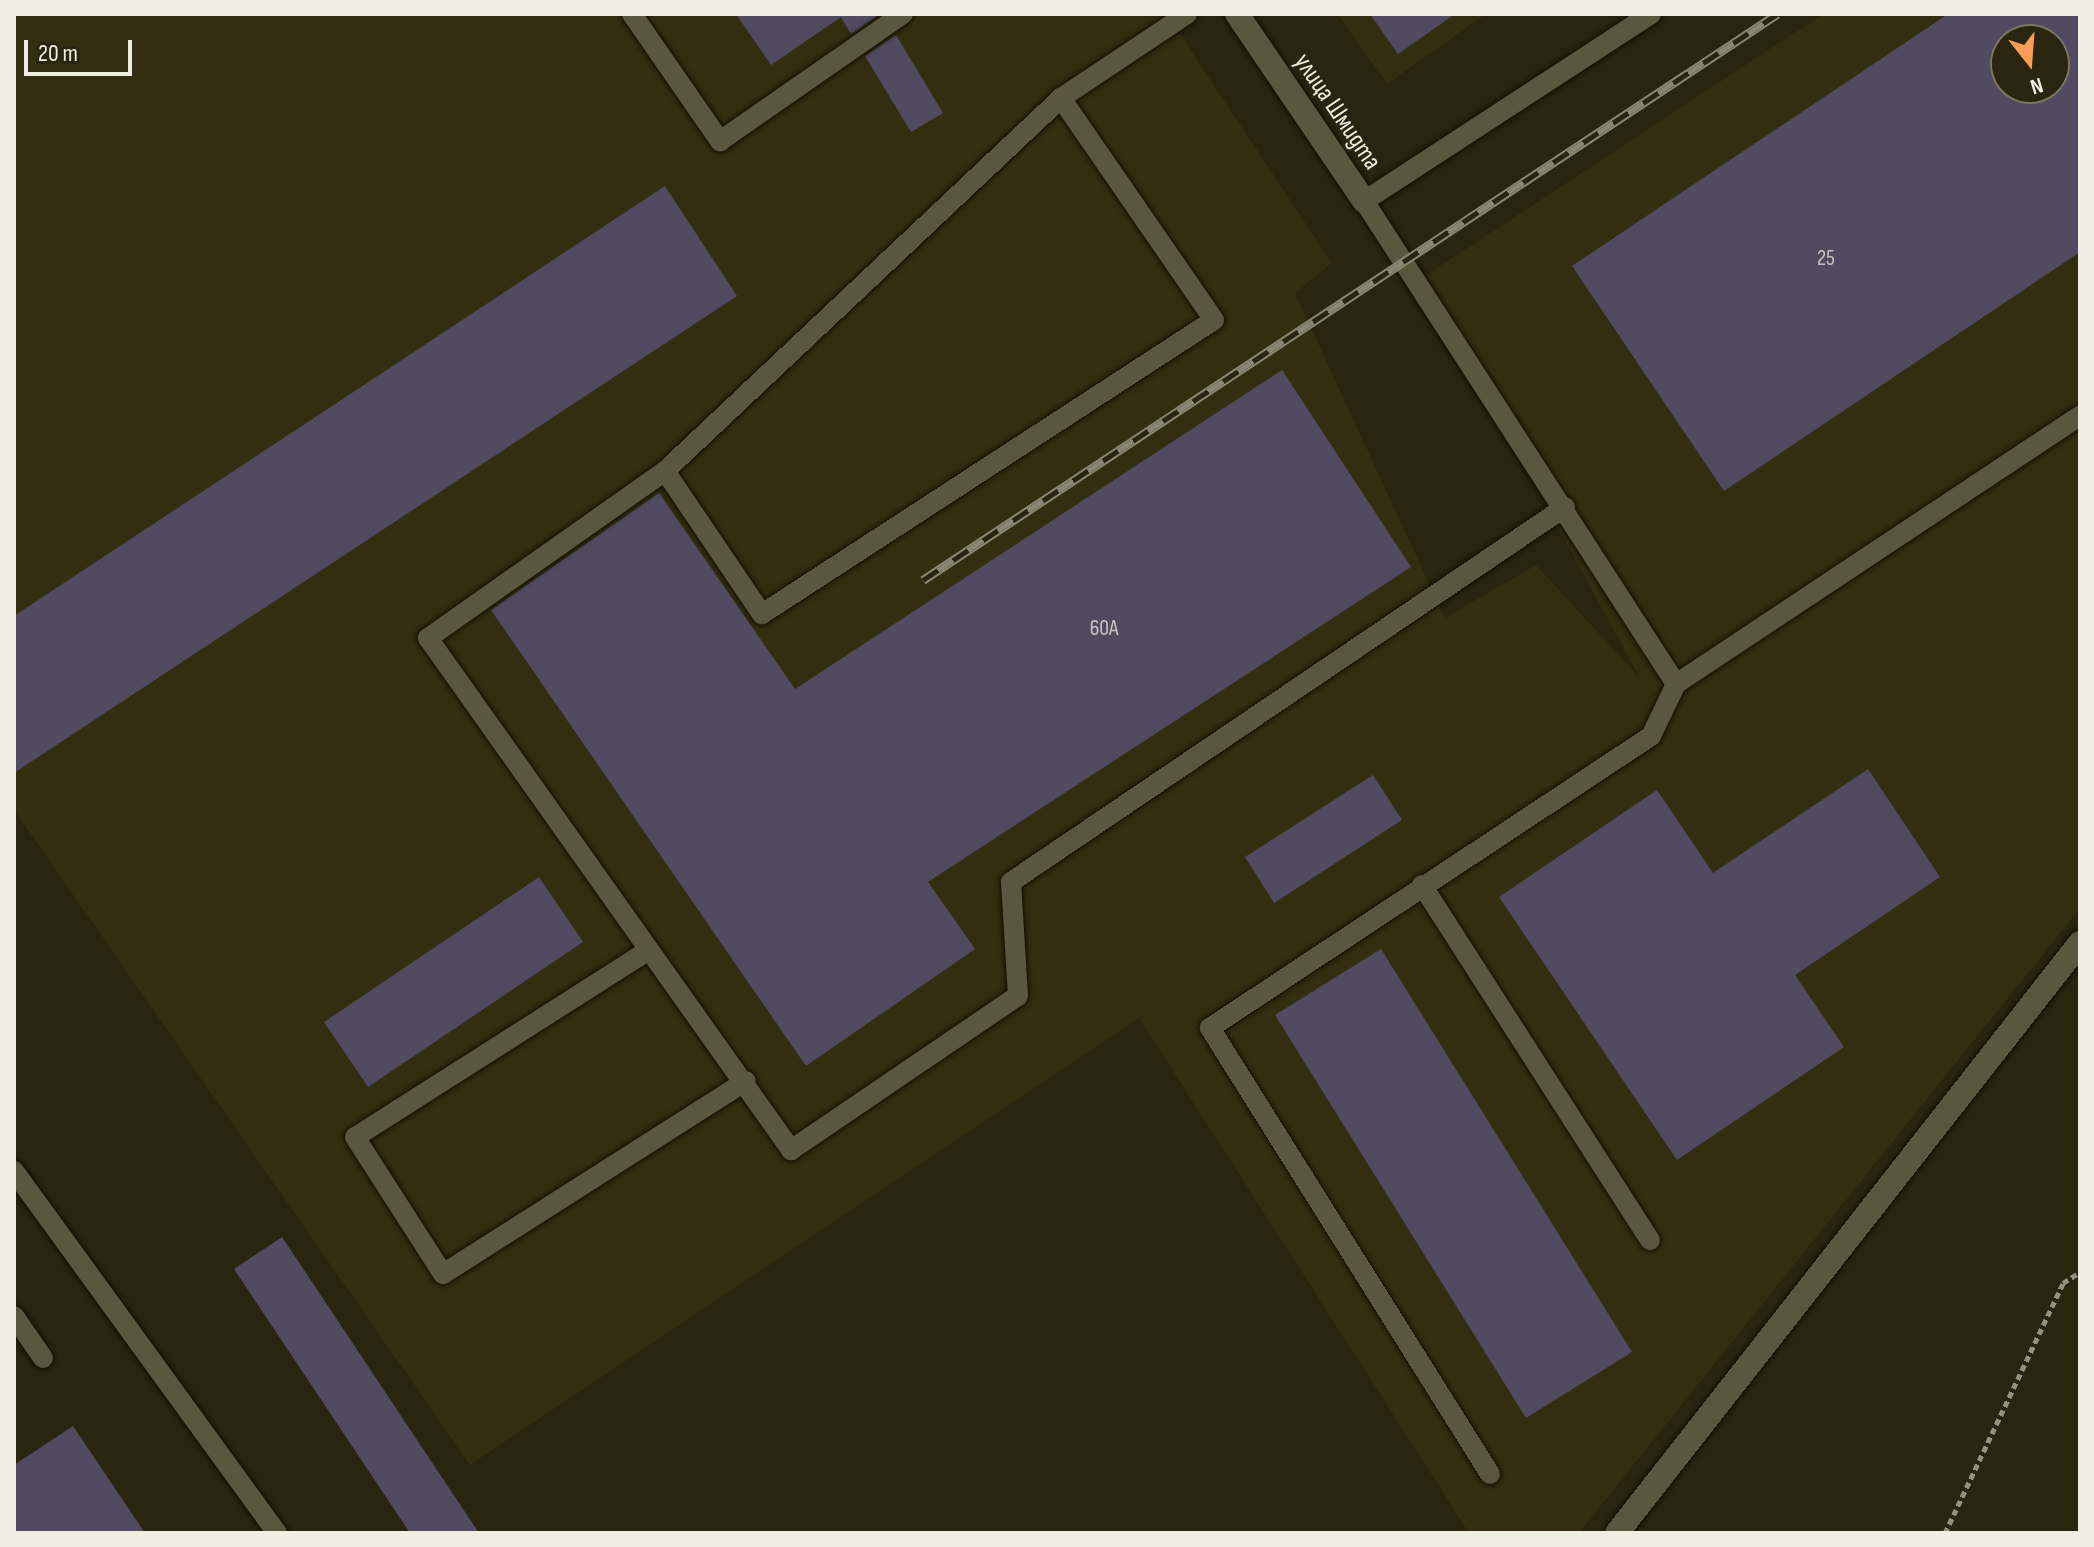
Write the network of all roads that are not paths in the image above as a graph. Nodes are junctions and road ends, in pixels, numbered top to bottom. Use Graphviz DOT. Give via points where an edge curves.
graph roads {
  1 [pos="632,14"];
  2 [pos="903,14"];
  3 [pos="1187,14"];
  4 [pos="1237,14"];
  5 [pos="1651,14"];
  6 [pos="1061,98"];
  7 [pos="1364,201"];
  8 [pos="2080,416"];
  9 [pos="665,471"];
  10 [pos="1565,507"];
  11 [pos="1676,684"];
  12 [pos="1422,885"];
  13 [pos="2080,943"];
  14 [pos="649,950"];
  15 [pos="746,1081"];
  16 [pos="14,1171"];
  17 [pos="1650,1240"];
  18 [pos="14,1316"];
  19 [pos="43,1358"];
  20 [pos="1490,1474"];
  21 [pos="277,1533"];
  22 [pos="1617,1533"];
  1 -- 2 [label="lane" via="720,141"];
  3 -- 6 [label="lane"];
  4 -- 7 [label="street, улица Шмидта"];
  5 -- 7 [label="lane"];
  6 -- 9 [label="lane"];
  6 -- 9 [label="lane" via="1214,320 762,614"];
  7 -- 10 [label="lane"];
  8 -- 11 [label="lane"];
  9 -- 14 [label="lane" via="428,638"];
  10 -- 11 [label="lane"];
  10 -- 15 [label="lane" via="1011,882 1018,996 791,1150"];
  11 -- 12 [label="lane" via="1651,736"];
  12 -- 17 [label="lane"];
  12 -- 20 [label="lane" via="1210,1028"];
  13 -- 22 [label="street"];
  14 -- 15 [label="lane"];
  14 -- 15 [label="lane" via="355,1137 443,1274"];
  16 -- 21 [label="lane"];
  18 -- 19 [label="lane"];
}
